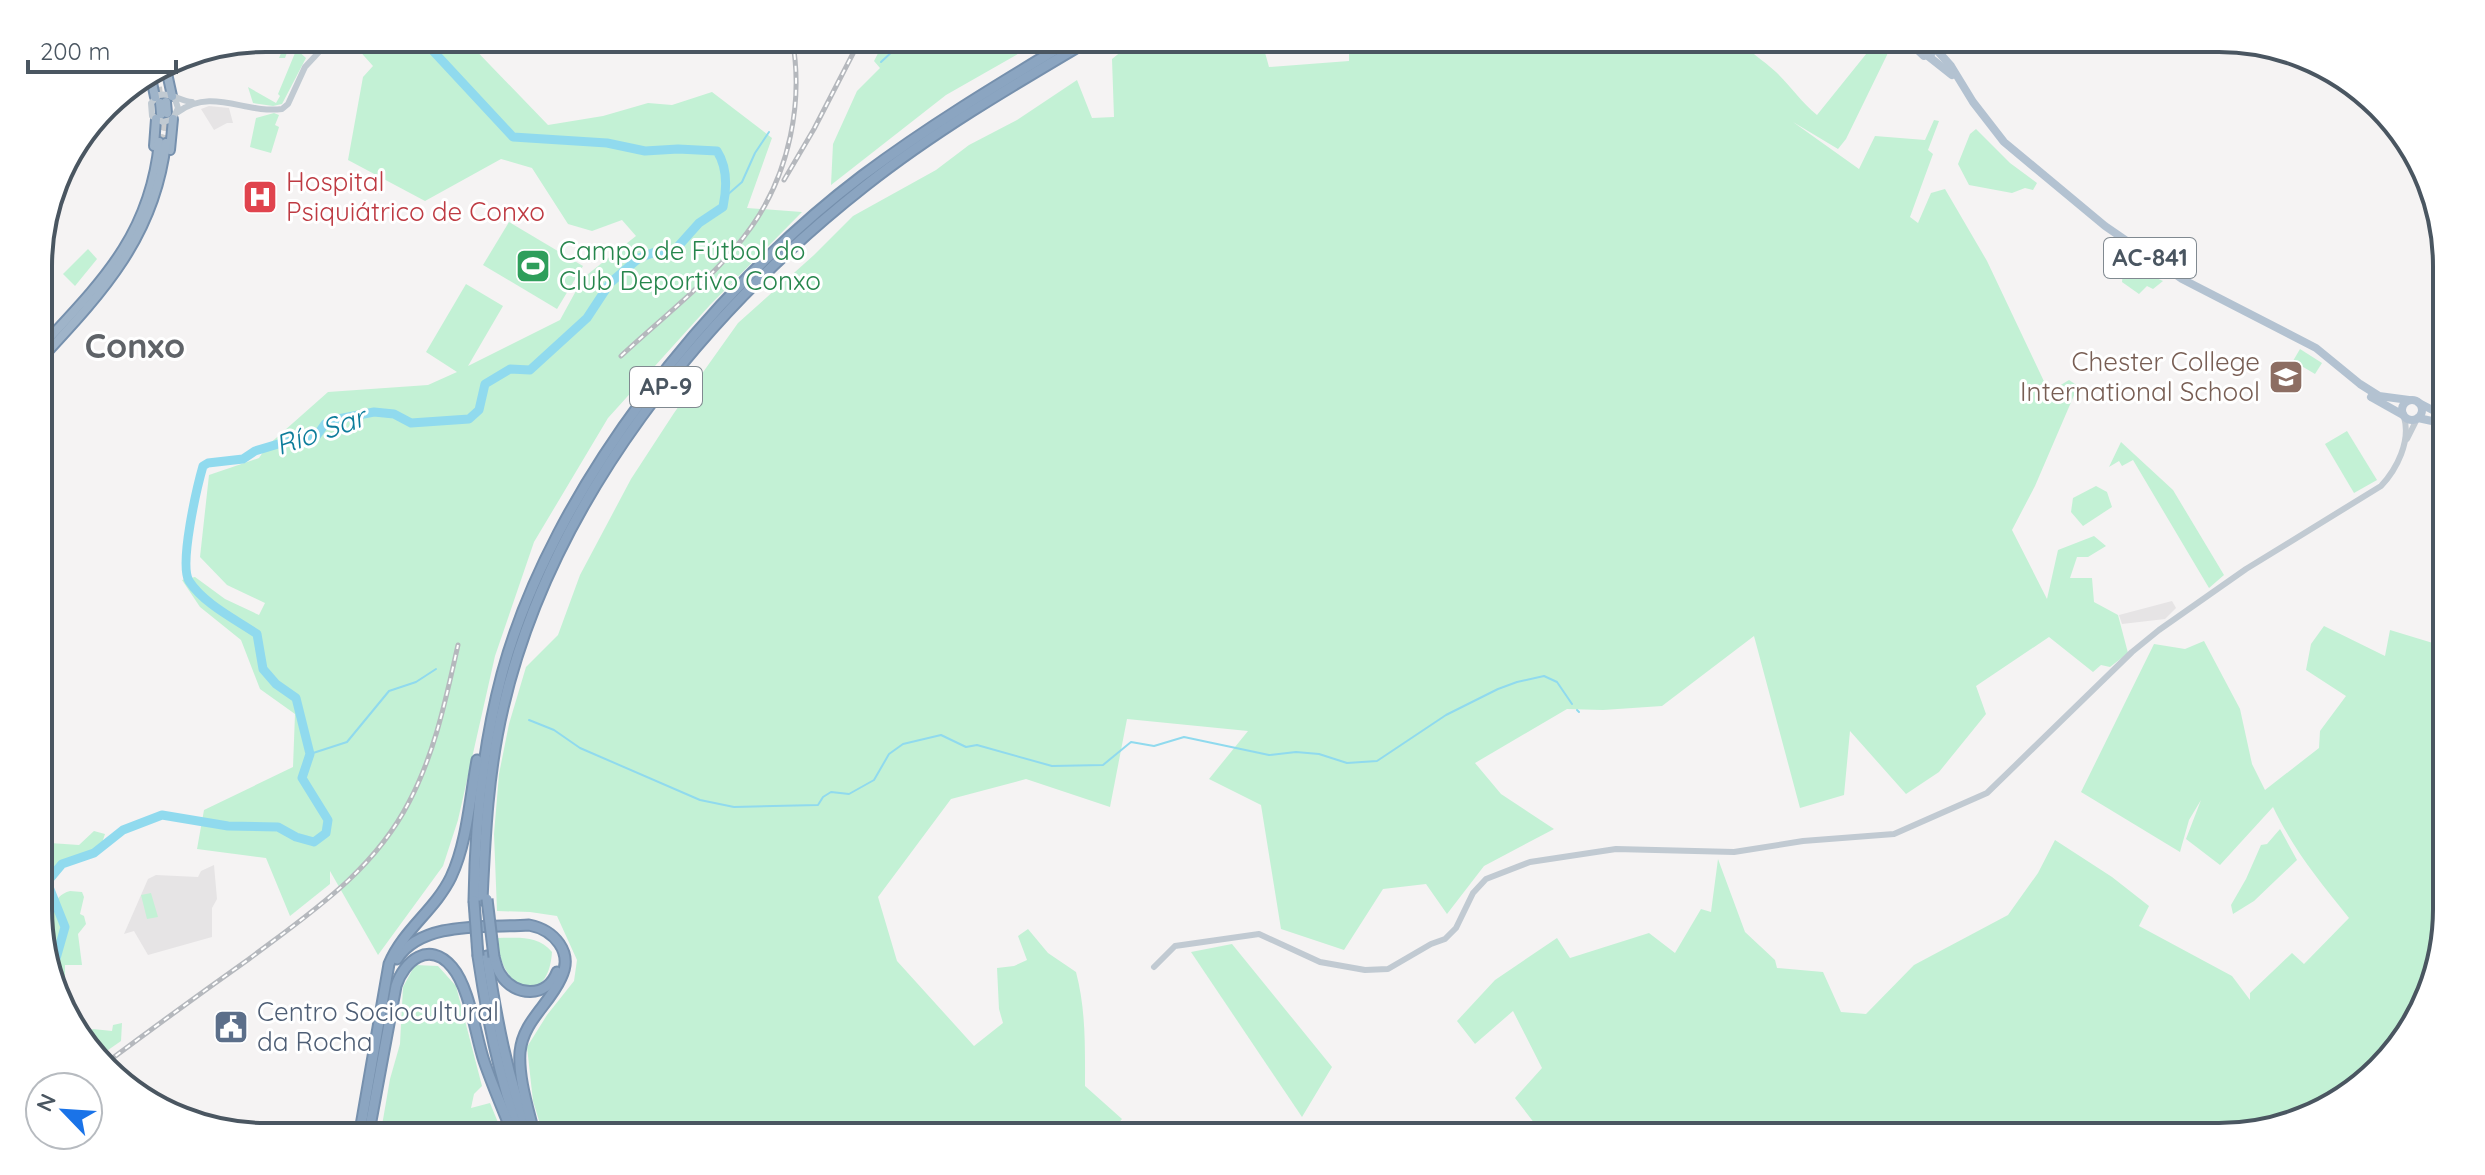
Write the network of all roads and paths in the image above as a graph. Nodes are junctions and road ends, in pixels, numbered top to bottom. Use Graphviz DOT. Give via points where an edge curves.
graph roads {
  1 [pos="319,52"];
  2 [pos="1052,52"];
  3 [pos="1070,52"];
  4 [pos="1920,52"];
  5 [pos="1932,52"];
  6 [pos="1939,52"];
  7 [pos="1928,56"];
  8 [pos="164,78"];
  9 [pos="157,82"];
  10 [pos="1970,97"];
  11 [pos="166,99"];
  12 [pos="195,103"];
  13 [pos="167,116"];
  14 [pos="160,141"];
  15 [pos="94,301"];
  16 [pos="52,334"];
  17 [pos="52,347"];
  18 [pos="2332,361"];
  19 [pos="2409,400"];
  20 [pos="2419,403"];
  21 [pos="2433,410"];
  22 [pos="2403,416"];
  23 [pos="2417,419"];
  24 [pos="2433,422"];
  25 [pos="2403,446"];
  26 [pos="502,673"];
  27 [pos="481,900"];
  28 [pos="486,957"];
  29 [pos="1154,967"];
  30 [pos="388,975"];
  31 [pos="386,1026"];
  32 [pos="362,1123"];
  33 [pos="370,1123"];
  34 [pos="508,1123"];
  35 [pos="517,1123"];
  36 [pos="526,1123"];
  37 [pos="530,1123"];
  1 -- 12 [label="street" via="302,70 284,108 222,100"];
  2 -- 26 [label="highway, AP-9" via="935,124 860,178 790,238 698,332 625,424 583,488 537,577"];
  3 -- 27 [label="highway, AP-9" via="941,131 835,210 724,316 625,442 573,524 535,607 503,706 490,779"];
  4 -- 7 [label="main road, AC-841"];
  5 -- 7 [label="main road"];
  6 -- 10 [label="main road, AC-841"];
  7 -- 10 [label="main road, AC-841"];
  8 -- 11 [label="highway"];
  9 -- 11 [label="highway"];
  10 -- 18 [label="main road, AC-841" via="2004,142 2105,226 2182,279"];
  11 -- 12 [label="street"];
  11 -- 13 [label="highway"];
  11 -- 13 [label="street" via="150,110"];
  12 -- 13 [label="street"];
  13 -- 14 [label="highway"];
  13 -- 15 [label="highway" via="168,166 155,214 123,270"];
  14 -- 15 [label="highway" via="159,185 146,222"];
  14 -- 16 [label="highway" via="144,196 114,264"];
  15 -- 17 [label="highway"];
  18 -- 19 [label="main road, AC-841" via="2379,396"];
  18 -- 22 [label="main road, AC-841" via="2356,387"];
  19 -- 20 [label="main road, AC-841"];
  19 -- 22 [label="main road" via="2402,406"];
  20 -- 21 [label="main road, AC-841"];
  20 -- 23 [label="main road"];
  22 -- 23 [label="main road, AC-841"];
  22 -- 25 [label="street"];
  23 -- 24 [label="main road, AC-841"];
  23 -- 25 [label="street"];
  25 -- 29 [label="street" via="2381,486 2246,569 2132,652 1987,793 1894,834 1734,852 1616,849 1530,862 1486,879 1445,939 1388,969 1320,962 1259,934 1175,946"];
  26 -- 27 [label="highway, AP-9" via="480,779"];
  26 -- 30 [label="highway" via="452,876 400,943"];
  27 -- 28 [label="highway, AP-9, bridge"];
  27 -- 28 [label="highway, bridge"];
  28 -- 31 [label="highway" via="513,988 528,993 548,985 560,958 546,936 528,930 424,941 399,962"];
  28 -- 35 [label="highway, AP-9" via="486,1013"];
  28 -- 36 [label="highway, AP-9" via="495,1013"];
  30 -- 32 [label="highway"];
  30 -- 37 [label="highway" via="404,948 440,931 529,925 556,938 565,958 561,979 527,1027 520,1053"];
  31 -- 33 [label="highway"];
  31 -- 34 [label="highway" via="406,965 419,956 445,960 462,986"];
}
